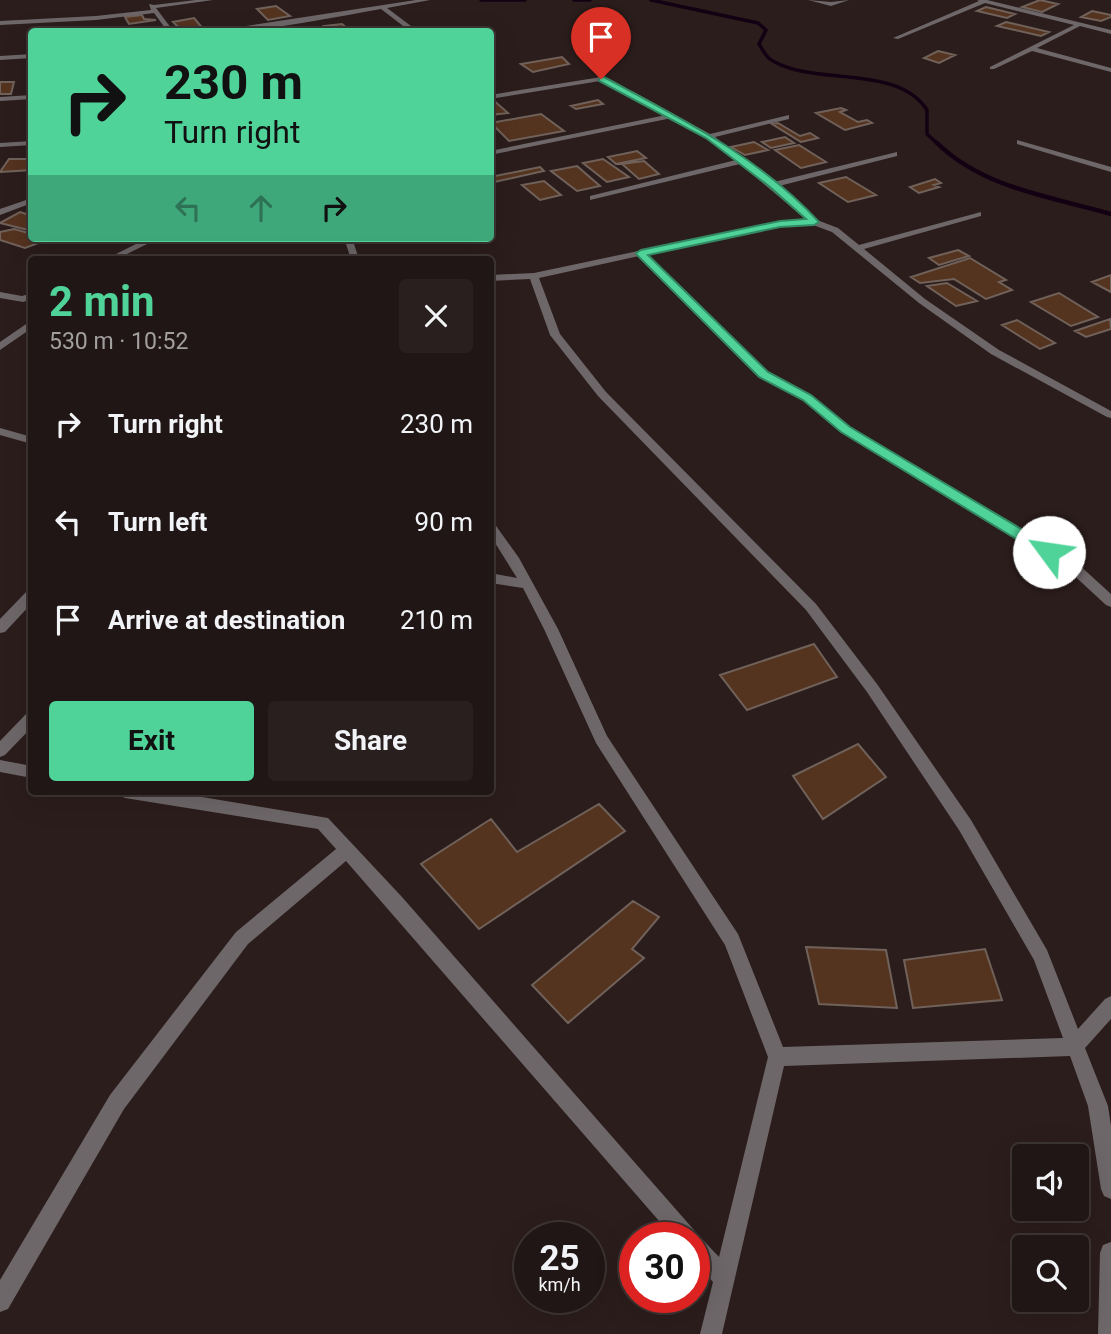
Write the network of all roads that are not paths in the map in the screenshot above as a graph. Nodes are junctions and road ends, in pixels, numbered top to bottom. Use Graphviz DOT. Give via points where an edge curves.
graph roads {
  1 [pos="147,0"];
  2 [pos="210,0"];
  3 [pos="427,0"];
  4 [pos="811,0"];
  5 [pos="846,0"];
  6 [pos="982,1"];
  7 [pos="382,7"];
  8 [pos="154,9"];
  9 [pos="0,23"];
  10 [pos="285,23"];
  11 [pos="1078,25"];
  12 [pos="168,28"];
  13 [pos="243,28"];
  14 [pos="291,28"];
  15 [pos="411,28"];
  16 [pos="1111,32"];
  17 [pos="896,38"];
  18 [pos="1033,49"];
  19 [pos="28,56"];
  20 [pos="0,58"];
  21 [pos="992,68"];
  22 [pos="1111,70"];
  23 [pos="494,95"];
  24 [pos="28,97"];
  25 [pos="0,99"];
  26 [pos="672,116"];
  27 [pos="786,117"];
  28 [pos="709,136"];
  29 [pos="1020,142"];
  30 [pos="28,143"];
  31 [pos="0,145"];
  32 [pos="494,152"];
  33 [pos="894,154"];
  34 [pos="742,161"];
  35 [pos="1111,170"];
  36 [pos="773,185"];
  37 [pos="593,198"];
  38 [pos="28,202"];
  39 [pos="0,212"];
  40 [pos="978,214"];
  41 [pos="814,222"];
  42 [pos="146,242"];
  43 [pos="858,247"];
  44 [pos="641,253"];
  45 [pos="116,256"];
  46 [pos="534,276"];
  47 [pos="494,278"];
  48 [pos="0,295"];
  49 [pos="28,299"];
  50 [pos="28,326"];
  51 [pos="0,347"];
  52 [pos="1111,402"];
  53 [pos="1098,408"];
  54 [pos="1111,415"];
  55 [pos="0,431"];
  56 [pos="28,440"];
  57 [pos="494,531"];
  58 [pos="494,579"];
  59 [pos="527,584"];
  60 [pos="28,598"];
  61 [pos="1111,602"];
  62 [pos="0,628"];
  63 [pos="28,721"];
  64 [pos="0,751"];
  65 [pos="0,766"];
  66 [pos="28,771"];
  67 [pos="150,795"];
  68 [pos="347,850"];
  69 [pos="1111,1005"];
  70 [pos="1074,1048"];
  71 [pos="777,1058"];
  72 [pos="1111,1189"];
  73 [pos="674,1222"];
  74 [pos="1111,1253"];
  75 [pos="710,1264"];
  76 [pos="723,1279"];
  77 [pos="0,1301"];
  78 [pos="711,1334"];
  79 [pos="1109,1334"];
  1 -- 8 [label="street"];
  2 -- 8 [label="street"];
  3 -- 7 [label="street"];
  4 -- 5 [label="street" via="831,4"];
  6 -- 11 [label="street"];
  6 -- 17 [label="street"];
  7 -- 10 [label="street"];
  7 -- 15 [label="street"];
  8 -- 9 [label="street" via="96,18"];
  8 -- 12 [label="street"];
  10 -- 13 [label="street"];
  10 -- 14 [label="street"];
  11 -- 16 [label="street"];
  11 -- 18 [label="street"];
  18 -- 21 [label="street"];
  18 -- 22 [label="street"];
  19 -- 20 [label="street"];
  23 -- 26 [label="street" via="601,79"];
  24 -- 25 [label="street"];
  26 -- 28 [label="street"];
  26 -- 32 [label="street"];
  27 -- 28 [label="street"];
  28 -- 34 [label="street"];
  29 -- 35 [label="street"];
  30 -- 31 [label="street"];
  33 -- 36 [label="street"];
  34 -- 36 [label="street"];
  34 -- 37 [label="street"];
  36 -- 41 [label="street"];
  38 -- 39 [label="street"];
  40 -- 43 [label="street"];
  41 -- 43 [label="street"];
  41 -- 44 [label="street" via="780,224"];
  42 -- 45 [label="street"];
  43 -- 53 [label="street" via="995,352"];
  44 -- 46 [label="street"];
  44 -- 61 [label="street" via="763,374 1072,566"];
  46 -- 47 [label="street"];
  46 -- 70 [label="street" via="555,335 602,394 811,607 872,688 965,825 1041,956"];
  48 -- 49 [label="street"];
  50 -- 51 [label="street"];
  52 -- 53 [label="street"];
  53 -- 54 [label="street"];
  55 -- 56 [label="street"];
  57 -- 59 [label="street"];
  58 -- 59 [label="street"];
  59 -- 71 [label="street" via="601,739 732,940"];
  60 -- 62 [label="street"];
  63 -- 64 [label="street"];
  65 -- 66 [label="street"];
  67 -- 68 [label="street" via="322,823"];
  68 -- 73 [label="street"];
  68 -- 77 [label="street" via="242,938 117,1102"];
  69 -- 70 [label="street"];
  70 -- 71 [label="street"];
  70 -- 72 [label="street" via="1098,1106"];
  71 -- 76 [label="street"];
  74 -- 79 [label="street"];
  75 -- 76 [label="street"];
  76 -- 78 [label="street"];
}
